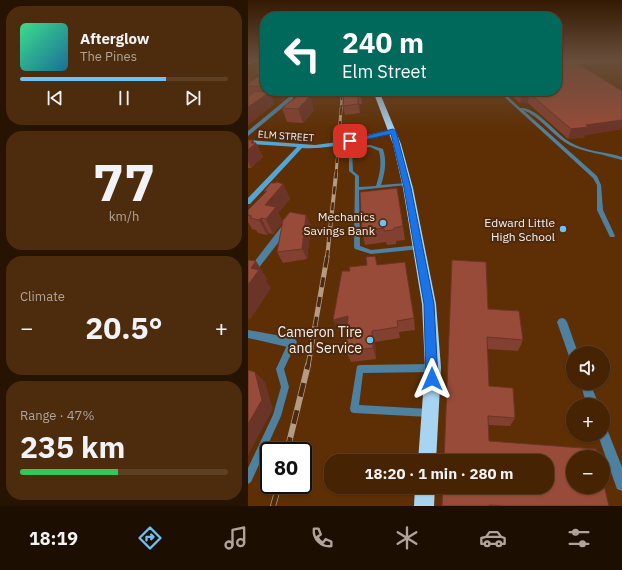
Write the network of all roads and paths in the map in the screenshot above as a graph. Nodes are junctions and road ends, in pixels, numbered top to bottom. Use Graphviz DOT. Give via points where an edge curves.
graph roads {
  1 [pos="292,96"];
  2 [pos="378,96"];
  3 [pos="506,96"];
  4 [pos="519,107"];
  5 [pos="393,131"];
  6 [pos="248,134"];
  7 [pos="350,141"];
  8 [pos="248,142"];
  9 [pos="300,147"];
  10 [pos="376,149"];
  11 [pos="350,150"];
  12 [pos="366,150"];
  13 [pos="360,151"];
  14 [pos="622,159"];
  15 [pos="407,184"];
  16 [pos="378,187"];
  17 [pos="357,189"];
  18 [pos="248,202"];
  19 [pos="289,222"];
  20 [pos="612,236"];
  21 [pos="418,248"];
  22 [pos="248,276"];
  23 [pos="562,322"];
  24 [pos="248,334"];
  25 [pos="292,343"];
  26 [pos="571,346"];
  27 [pos="433,368"];
  28 [pos="430,414"];
  29 [pos="606,442"];
  30 [pos="427,454"];
  31 [pos="248,479"];
  32 [pos="622,484"];
  33 [pos="425,494"];
  34 [pos="424,506"];
  1 -- 6 [label="street"];
  2 -- 5 [label="highway"];
  3 -- 4 [label="lane"];
  4 -- 14 [label="lane" via="535,113 575,146"];
  4 -- 20 [label="lane" via="595,177 599,185 600,210"];
  5 -- 7 [label="main road, ELM STREET"];
  5 -- 15 [label="highway"];
  7 -- 9 [label="main road, ELM STREET"];
  7 -- 11 [label="lane"];
  8 -- 9 [label="main road, ELM STREET"];
  9 -- 18 [label="main road"];
  10 -- 11 [label="lane" via="370,146"];
  10 -- 12 [label="lane"];
  10 -- 16 [label="lane" via="381,150 384,159 384,170"];
  11 -- 13 [label="lane"];
  11 -- 17 [label="lane" via="351,171 357,176"];
  15 -- 16 [label="lane"];
  15 -- 21 [label="highway"];
  16 -- 17 [label="lane"];
  17 -- 21 [label="lane" via="357,247 371,252"];
  19 -- 22 [label="street"];
  21 -- 27 [label="highway" via="429,304"];
  23 -- 26 [label="street"];
  24 -- 25 [label="street"];
  25 -- 31 [label="lane" via="280,369 285,388 276,416"];
  27 -- 28 [label="highway"];
  27 -- 28 [label="lane" via="360,369 354,409"];
  28 -- 30 [label="highway"];
  29 -- 32 [label="street"];
  33 -- 34 [label="highway"];
}
